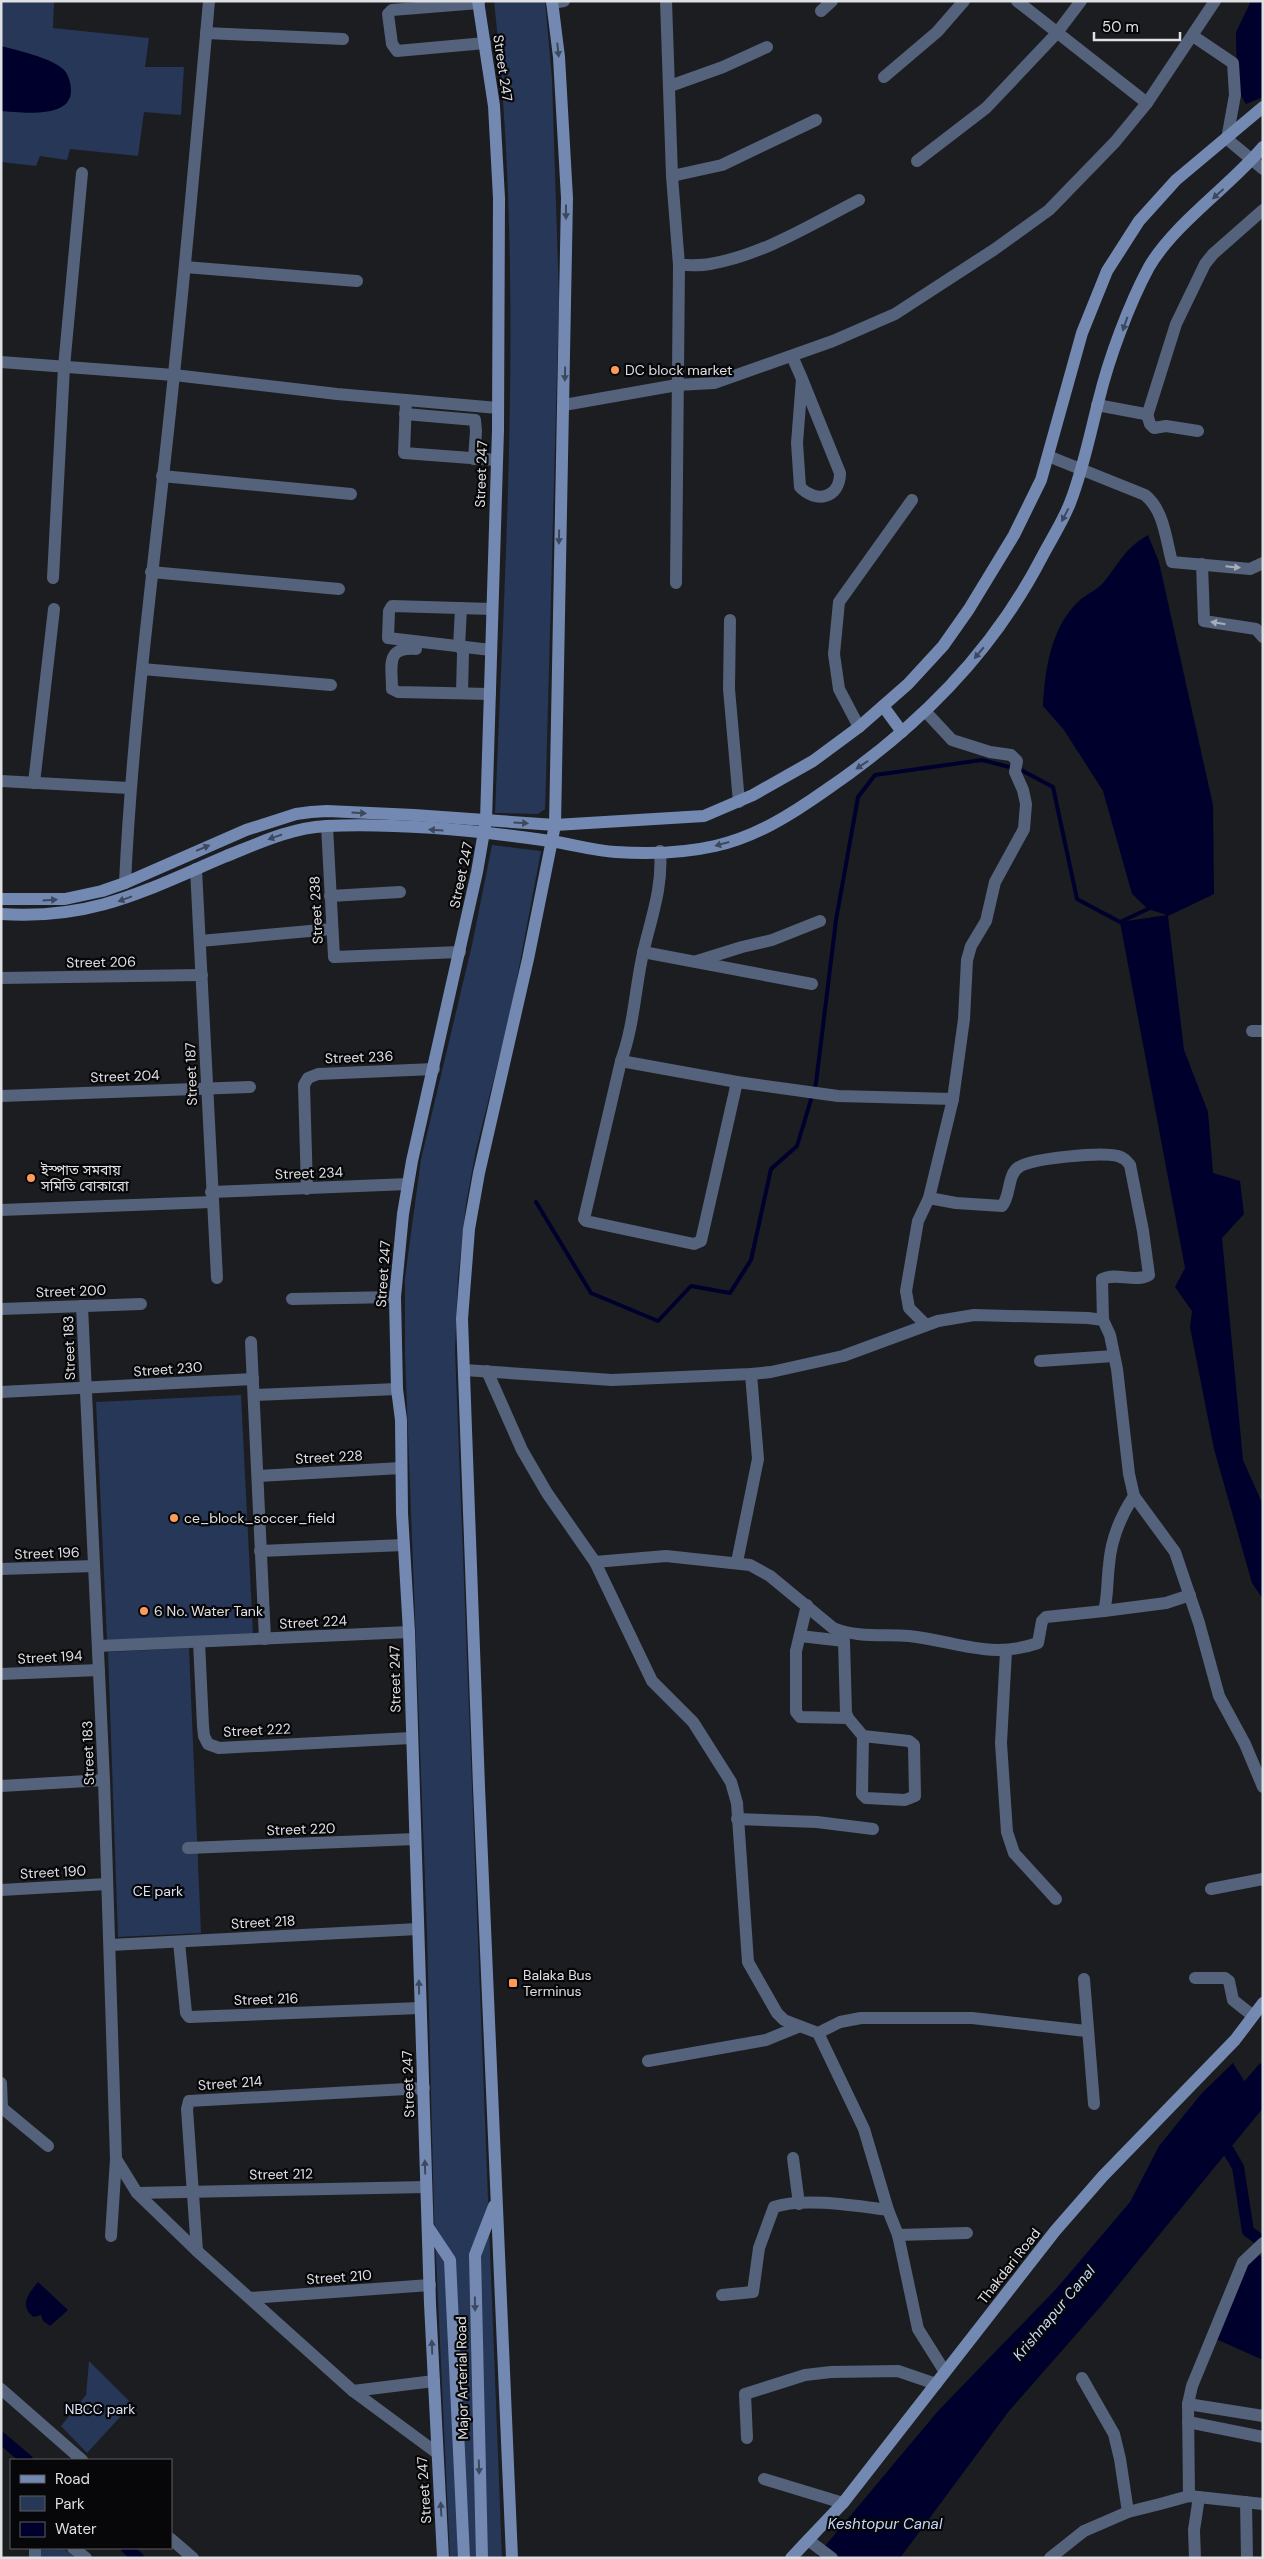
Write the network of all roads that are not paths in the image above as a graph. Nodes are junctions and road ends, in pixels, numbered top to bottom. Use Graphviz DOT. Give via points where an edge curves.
graph roads {
  1 [pos="209,1"];
  2 [pos="390,1"];
  3 [pos="445,1"];
  4 [pos="666,1"];
  5 [pos="832,1"];
  6 [pos="964,1"];
  7 [pos="1017,1"];
  8 [pos="1081,1"];
  9 [pos="1215,1"];
  10 [pos="478,2"];
  11 [pos="556,2"];
  12 [pos="822,11"];
  13 [pos="206,33"];
  14 [pos="1056,34"];
  15 [pos="1193,36"];
  16 [pos="343,39"];
  17 [pos="485,43"];
  18 [pos="767,47"];
  19 [pos="884,77"];
  20 [pos="670,86"];
  21 [pos="1147,103"];
  22 [pos="1263,107"];
  23 [pos="816,120"];
  24 [pos="1228,138"];
  25 [pos="1263,147"];
  26 [pos="1252,159"];
  27 [pos="917,161"];
  28 [pos="1263,169"];
  29 [pos="82,173"];
  30 [pos="672,176"];
  31 [pos="859,200"];
  32 [pos="1263,210"];
  33 [pos="679,265"];
  34 [pos="184,267"];
  35 [pos="357,281"];
  36 [pos="792,356"];
  37 [pos="1,362"];
  38 [pos="64,367"];
  39 [pos="174,375"];
  40 [pos="802,379"];
  41 [pos="677,385"];
  42 [pos="406,400"];
  43 [pos="564,405"];
  44 [pos="1098,405"];
  45 [pos="498,408"];
  46 [pos="405,414"];
  47 [pos="1147,414"];
  48 [pos="1198,431"];
  49 [pos="1048,456"];
  50 [pos="474,459"];
  51 [pos="497,460"];
  52 [pos="1081,469"];
  53 [pos="162,476"];
  54 [pos="351,494"];
  55 [pos="912,500"];
  56 [pos="1263,563"];
  57 [pos="1202,564"];
  58 [pos="151,572"];
  59 [pos="53,578"];
  60 [pos="676,583"];
  61 [pos="339,589"];
  62 [pos="461,608"];
  63 [pos="54,609"];
  64 [pos="492,609"];
  65 [pos="730,620"];
  66 [pos="1263,636"];
  67 [pos="461,650"];
  68 [pos="491,653"];
  69 [pos="142,669"];
  70 [pos="331,685"];
  71 [pos="462,693"];
  72 [pos="490,694"];
  73 [pos="883,706"];
  74 [pos="924,711"];
  75 [pos="859,727"];
  76 [pos="902,732"];
  77 [pos="1,781"];
  78 [pos="34,783"];
  79 [pos="129,788"];
  80 [pos="739,802"];
  81 [pos="486,820"];
  82 [pos="556,825"];
  83 [pos="327,826"];
  84 [pos="485,834"];
  85 [pos="552,841"];
  86 [pos="660,851"];
  87 [pos="196,869"];
  88 [pos="125,884"];
  89 [pos="400,892"];
  90 [pos="330,896"];
  91 [pos="1,899"];
  92 [pos="1,914"];
  93 [pos="820,921"];
  94 [pos="332,929"];
  95 [pos="200,941"];
  96 [pos="460,952"];
  97 [pos="643,952"];
  98 [pos="695,962"];
  99 [pos="202,975"];
  100 [pos="1,978"];
  101 [pos="812,984"];
  102 [pos="620,1061"];
  103 [pos="434,1069"];
  104 [pos="737,1082"];
  105 [pos="250,1087"];
  106 [pos="207,1088"];
  107 [pos="1,1096"];
  108 [pos="953,1099"];
  109 [pos="408,1184"];
  110 [pos="307,1189"];
  111 [pos="212,1197"];
  112 [pos="929,1198"];
  113 [pos="1,1210"];
  114 [pos="217,1278"];
  115 [pos="395,1297"];
  116 [pos="292,1299"];
  117 [pos="141,1304"];
  118 [pos="82,1306"];
  119 [pos="1,1308"];
  120 [pos="1103,1320"];
  121 [pos="926,1325"];
  122 [pos="251,1342"];
  123 [pos="1114,1356"];
  124 [pos="1040,1362"];
  125 [pos="464,1370"];
  126 [pos="487,1371"];
  127 [pos="752,1374"];
  128 [pos="253,1379"];
  129 [pos="85,1390"];
  130 [pos="396,1390"];
  131 [pos="1,1392"];
  132 [pos="255,1395"];
  133 [pos="401,1468"];
  134 [pos="258,1476"];
  135 [pos="1134,1496"];
  136 [pos="404,1545"];
  137 [pos="260,1551"];
  138 [pos="594,1562"];
  139 [pos="737,1562"];
  140 [pos="94,1566"];
  141 [pos="1,1569"];
  142 [pos="1190,1595"];
  143 [pos="807,1605"];
  144 [pos="1104,1611"];
  145 [pos="409,1632"];
  146 [pos="800,1636"];
  147 [pos="265,1639"];
  148 [pos="199,1642"];
  149 [pos="98,1646"];
  150 [pos="1006,1650"];
  151 [pos="100,1670"];
  152 [pos="1,1674"];
  153 [pos="848,1718"];
  154 [pos="863,1736"];
  155 [pos="411,1738"];
  156 [pos="104,1780"];
  157 [pos="1,1786"];
  158 [pos="1263,1787"];
  159 [pos="737,1819"];
  160 [pos="873,1829"];
  161 [pos="416,1840"];
  162 [pos="188,1848"];
  163 [pos="1263,1879"];
  164 [pos="107,1884"];
  165 [pos="1210,1889"];
  166 [pos="1,1890"];
  167 [pos="1056,1899"];
  168 [pos="418,1929"];
  169 [pos="179,1942"];
  170 [pos="110,1945"];
  171 [pos="1195,1978"];
  172 [pos="1084,1979"];
  173 [pos="1263,2004"];
  174 [pos="420,2008"];
  175 [pos="1252,2016"];
  176 [pos="798,2027"];
  177 [pos="1086,2031"];
  178 [pos="818,2033"];
  179 [pos="648,2061"];
  180 [pos="1,2083"];
  181 [pos="424,2088"];
  182 [pos="1094,2104"];
  183 [pos="2,2108"];
  184 [pos="48,2146"];
  185 [pos="793,2158"];
  186 [pos="116,2159"];
  187 [pos="426,2187"];
  188 [pos="192,2191"];
  189 [pos="137,2193"];
  190 [pos="496,2202"];
  191 [pos="799,2204"];
  192 [pos="888,2210"];
  193 [pos="427,2226"];
  194 [pos="967,2233"];
  195 [pos="898,2235"];
  196 [pos="111,2236"];
  197 [pos="1263,2243"];
  198 [pos="197,2252"];
  199 [pos="430,2285"];
  200 [pos="722,2296"];
  201 [pos="250,2298"];
  202 [pos="945,2372"];
  203 [pos="1082,2378"];
  204 [pos="434,2381"];
  205 [pos="936,2384"];
  206 [pos="1,2390"];
  207 [pos="353,2391"];
  208 [pos="1188,2404"];
  209 [pos="1263,2416"];
  210 [pos="1188,2422"];
  211 [pos="1263,2437"];
  212 [pos="747,2438"];
  213 [pos="436,2453"];
  214 [pos="81,2459"];
  215 [pos="764,2479"];
  216 [pos="1194,2497"];
  217 [pos="1246,2502"];
  218 [pos="843,2503"];
  219 [pos="1263,2504"];
  220 [pos="1128,2512"];
  221 [pos="172,2540"];
  222 [pos="808,2540"];
  223 [pos="74,2549"];
  224 [pos="86,2558"];
  225 [pos="193,2558"];
  226 [pos="444,2558"];
  227 [pos="464,2558"];
  228 [pos="482,2558"];
  229 [pos="512,2558"];
  230 [pos="791,2558"];
  231 [pos="832,2558"];
  232 [pos="1050,2558"];
  233 [pos="1195,2558"];
  234 [pos="1247,2558"];
  1 -- 13 [label="street"];
  2 -- 3 [label="street" via="398,4"];
  4 -- 20 [label="street"];
  5 -- 12 [label="street"];
  6 -- 19 [label="street" via="936,32"];
  7 -- 14 [label="street"];
  8 -- 14 [label="street"];
  9 -- 15 [label="street"];
  10 -- 17 [label="street, Street 247"];
  10 -- 17 [label="street" via="392,10 388,14 392,44 397,51"];
  11 -- 43 [label="street, one-way" via="567,198"];
  13 -- 16 [label="street"];
  13 -- 34 [label="street"];
  14 -- 21 [label="street"];
  14 -- 27 [label="street" via="986,108"];
  15 -- 21 [label="street"];
  15 -- 24 [label="street" via="1233,63 1235,95"];
  17 -- 45 [label="street, Street 247" via="494,106 500,198"];
  18 -- 20 [label="street" via="723,68"];
  20 -- 30 [label="street"];
  21 -- 36 [label="street" via="1115,142 1049,210 995,249 895,314"];
  22 -- 24 [label="street"];
  23 -- 30 [label="street" via="722,165"];
  24 -- 26 [label="street"];
  24 -- 49 [label="street" via="1214,146 1176,180 1139,221 1106,271 1082,332"];
  25 -- 26 [label="street"];
  26 -- 28 [label="street"];
  26 -- 44 [label="street, one-way" via="1177,231 1150,265 1130,310"];
  29 -- 38 [label="street"];
  30 -- 33 [label="street"];
  31 -- 33 [label="street" via="786,238 742,256 709,264"];
  32 -- 47 [label="street" via="1205,264 1176,324"];
  33 -- 41 [label="street"];
  34 -- 35 [label="street"];
  34 -- 39 [label="street"];
  36 -- 40 [label="street"];
  36 -- 41 [label="street" via="714,382"];
  37 -- 38 [label="street"];
  38 -- 39 [label="street"];
  38 -- 59 [label="street"];
  39 -- 42 [label="street"];
  39 -- 53 [label="street"];
  40 -- 40 [label="street" via="840,473 838,486 823,497 808,495 800,487 797,442"];
  41 -- 43 [label="street"];
  41 -- 60 [label="street"];
  42 -- 45 [label="street"];
  42 -- 46 [label="street"];
  43 -- 82 [label="street, one-way" via="557,633"];
  44 -- 47 [label="street"];
  44 -- 52 [label="street"];
  45 -- 51 [label="street, Street 247"];
  46 -- 50 [label="street" via="404,453"];
  46 -- 50 [label="street" via="475,420"];
  47 -- 48 [label="street" via="1154,428 1166,426"];
  49 -- 52 [label="street"];
  49 -- 73 [label="street" via="1041,480 1014,535 969,609 943,646"];
  50 -- 51 [label="street"];
  51 -- 64 [label="street, Street 247"];
  52 -- 57 [label="street" via="1153,501 1172,562"];
  52 -- 74 [label="street, one-way" via="1069,506 1003,624 962,674"];
  53 -- 54 [label="street"];
  53 -- 58 [label="street"];
  55 -- 75 [label="street" via="839,602 834,654 839,689"];
  57 -- 56 [label="street, one-way" via="1250,569"];
  66 -- 57 [label="street, one-way" via="1256,629 1204,621"];
  58 -- 61 [label="street"];
  58 -- 69 [label="street"];
  62 -- 64 [label="street"];
  62 -- 67 [label="street"];
  62 -- 67 [label="street" via="392,606 388,638"];
  63 -- 78 [label="street"];
  64 -- 68 [label="street, Street 247"];
  65 -- 80 [label="street" via="729,689"];
  67 -- 68 [label="street"];
  67 -- 71 [label="street"];
  67 -- 71 [label="street" via="403,648 392,658 392,689 398,692"];
  68 -- 72 [label="street, Street 247"];
  69 -- 70 [label="street"];
  69 -- 79 [label="street"];
  71 -- 72 [label="street"];
  72 -- 81 [label="street, Street 247"];
  73 -- 75 [label="street"];
  73 -- 76 [label="street"];
  74 -- 76 [label="street"];
  74 -- 108 [label="street" via="952,740 1011,755 1024,790 1026,820 1022,836 994,882 986,921 971,946 967,960 964,1019"];
  75 -- 80 [label="street" via="813,761"];
  76 -- 86 [label="street, one-way" via="859,767 791,814 758,832 715,847"];
  77 -- 78 [label="street"];
  78 -- 79 [label="street"];
  79 -- 88 [label="street"];
  80 -- 82 [label="street" via="704,816"];
  81 -- 82 [label="street, one-way"];
  81 -- 84 [label="street, Street 247"];
  88 -- 81 [label="street, one-way" via="246,830 296,814 327,811"];
  82 -- 85 [label="street"];
  84 -- 83 [label="street, one-way"];
  83 -- 87 [label="street, one-way" via="276,836"];
  83 -- 90 [label="street, Street 238"];
  84 -- 85 [label="street"];
  84 -- 96 [label="street, Street 247"];
  85 -- 86 [label="street" via="614,852"];
  85 -- 125 [label="street" via="471,1220 462,1319"];
  86 -- 97 [label="street" via="659,895"];
  87 -- 92 [label="street, one-way" via="136,896 100,907 47,915"];
  87 -- 95 [label="street, Street 187"];
  91 -- 88 [label="street, one-way" via="65,899"];
  89 -- 90 [label="street"];
  90 -- 94 [label="street, Street 238"];
  93 -- 98 [label="street" via="772,940"];
  94 -- 95 [label="street"];
  94 -- 96 [label="street, Street 238" via="334,957"];
  95 -- 99 [label="street, Street 187"];
  96 -- 103 [label="street, Street 247"];
  97 -- 98 [label="street"];
  97 -- 102 [label="street" via="628,1042"];
  98 -- 101 [label="street"];
  99 -- 100 [label="street, Street 206"];
  99 -- 106 [label="street, Street 187"];
  102 -- 104 [label="street"];
  102 -- 104 [label="street" via="584,1219 589,1223 694,1244 703,1237"];
  103 -- 109 [label="street, Street 247"];
  103 -- 110 [label="street, Street 236" via="318,1074 308,1078 304,1085"];
  104 -- 108 [label="street" via="813,1092"];
  105 -- 106 [label="street, Street 204"];
  106 -- 107 [label="street, Street 204"];
  106 -- 111 [label="street, Street 187"];
  108 -- 112 [label="street"];
  109 -- 110 [label="street, Street 234"];
  109 -- 115 [label="street, Street 247"];
  110 -- 111 [label="street, Street 234"];
  111 -- 113 [label="street, Street 234"];
  111 -- 114 [label="street, Street 187"];
  112 -- 120 [label="street" via="1002,1206 1015,1171 1023,1166 1075,1156 1117,1156 1125,1159 1130,1165 1149,1275 1102,1279"];
  112 -- 121 [label="street" via="918,1222 906,1291 909,1308"];
  115 -- 116 [label="street"];
  115 -- 130 [label="street, Street 247"];
  117 -- 118 [label="street, Street 200"];
  118 -- 119 [label="street, Street 200"];
  118 -- 129 [label="street, Street 183"];
  120 -- 121 [label="street" via="974,1315"];
  120 -- 123 [label="street"];
  121 -- 127 [label="street" via="843,1356"];
  122 -- 128 [label="street"];
  123 -- 124 [label="street"];
  123 -- 135 [label="street"];
  125 -- 126 [label="street"];
  125 -- 190 [label="street"];
  126 -- 127 [label="street" via="612,1380"];
  126 -- 138 [label="street" via="522,1450"];
  127 -- 139 [label="street" via="758,1459"];
  128 -- 129 [label="street, Street 230"];
  128 -- 132 [label="street"];
  129 -- 131 [label="street, Street 230"];
  129 -- 140 [label="street, Street 183"];
  130 -- 132 [label="street"];
  130 -- 133 [label="street, Street 247" via="401,1420"];
  132 -- 134 [label="street"];
  133 -- 134 [label="street, Street 228"];
  133 -- 136 [label="street, Street 247"];
  134 -- 137 [label="street"];
  135 -- 142 [label="street" via="1175,1552"];
  135 -- 144 [label="street" via="1121,1516 1115,1534"];
  136 -- 137 [label="street"];
  136 -- 145 [label="street, Street 247"];
  137 -- 147 [label="street"];
  138 -- 139 [label="street" via="666,1556"];
  138 -- 159 [label="street" via="652,1681 693,1722 731,1782"];
  139 -- 143 [label="street" via="770,1576"];
  140 -- 141 [label="street, Street 196"];
  140 -- 149 [label="street, Street 183"];
  142 -- 144 [label="street" via="1166,1604"];
  142 -- 158 [label="street" via="1219,1696 1245,1744"];
  143 -- 146 [label="street"];
  143 -- 150 [label="street" via="833,1628 845,1633 909,1636 985,1650"];
  144 -- 150 [label="street" via="1046,1617 1042,1621 1038,1643"];
  145 -- 147 [label="street, Street 224"];
  145 -- 155 [label="street, Street 247"];
  146 -- 153 [label="street" via="844,1641"];
  146 -- 153 [label="street" via="796,1651 798,1716"];
  147 -- 148 [label="street, Street 224"];
  148 -- 149 [label="street, Street 224"];
  148 -- 155 [label="street, Street 222" via="203,1726 208,1744 219,1748"];
  149 -- 151 [label="street, Street 183"];
  150 -- 167 [label="street" via="1001,1743 1007,1832 1014,1853"];
  151 -- 152 [label="street, Street 194"];
  151 -- 156 [label="street, Street 183"];
  153 -- 154 [label="street"];
  154 -- 154 [label="street" via="862,1794 866,1798 905,1800 916,1796 914,1745 909,1741"];
  155 -- 161 [label="street, Street 247"];
  156 -- 157 [label="street"];
  156 -- 164 [label="street, Street 183"];
  159 -- 160 [label="street" via="817,1822"];
  159 -- 176 [label="street" via="748,1962 777,2013"];
  161 -- 162 [label="street, Street 220"];
  161 -- 168 [label="street, Street 247"];
  163 -- 165 [label="street"];
  164 -- 166 [label="street, Street 190"];
  164 -- 170 [label="street, Street 183"];
  168 -- 169 [label="street, Street 218"];
  174 -- 168 [label="street, Street 247, one-way"];
  169 -- 170 [label="street, Street 218"];
  169 -- 174 [label="street, Street 216" via="186,2012 190,2017"];
  170 -- 186 [label="street, Street 183"];
  171 -- 175 [label="street" via="1225,1978 1229,1981 1233,2000"];
  172 -- 177 [label="street"];
  173 -- 175 [label="street, Thakdari Road"];
  174 -- 181 [label="street, Street 247"];
  175 -- 202 [label="street, Thakdari Road" via="1235,2040 1055,2231"];
  176 -- 178 [label="street"];
  176 -- 179 [label="street" via="766,2040"];
  177 -- 178 [label="street" via="972,2018 861,2018 840,2022"];
  177 -- 182 [label="street"];
  178 -- 192 [label="street" via="864,2129"];
  180 -- 183 [label="street"];
  187 -- 181 [label="street, Street 247, one-way"];
  181 -- 188 [label="street, Street 214" via="189,2101"];
  183 -- 184 [label="street"];
  185 -- 191 [label="street"];
  186 -- 189 [label="street"];
  186 -- 196 [label="street, Street 183"];
  187 -- 188 [label="street, Street 212"];
  187 -- 193 [label="street, Street 247"];
  188 -- 189 [label="street, Street 212"];
  188 -- 198 [label="street, Street 214"];
  189 -- 198 [label="street"];
  190 -- 228 [label="street, Major Arterial Road, one-way" via="475,2256"];
  190 -- 229 [label="street"];
  191 -- 192 [label="street"];
  191 -- 200 [label="street" via="779,2206 771,2212 759,2248 753,2292"];
  192 -- 195 [label="street"];
  193 -- 199 [label="street, Street 247"];
  193 -- 227 [label="street, Major Arterial Road" via="450,2260"];
  194 -- 195 [label="street"];
  195 -- 202 [label="street" via="918,2329"];
  197 -- 208 [label="street" via="1243,2262 1192,2386"];
  198 -- 201 [label="street"];
  199 -- 201 [label="street, Street 210"];
  204 -- 199 [label="street, Street 247, one-way"];
  201 -- 207 [label="street"];
  202 -- 205 [label="street, Thakdari Road"];
  203 -- 220 [label="street" via="1114,2434"];
  204 -- 207 [label="street"];
  204 -- 213 [label="street, Street 247"];
  205 -- 212 [label="street" via="887,2370 805,2376 745,2394"];
  205 -- 218 [label="street, Thakdari Road"];
  206 -- 214 [label="street"];
  207 -- 213 [label="street"];
  208 -- 209 [label="street"];
  208 -- 210 [label="street"];
  210 -- 211 [label="street"];
  210 -- 216 [label="street"];
  226 -- 213 [label="street, Street 247, one-way"];
  215 -- 218 [label="street"];
  216 -- 217 [label="street"];
  216 -- 220 [label="street"];
  216 -- 233 [label="street"];
  217 -- 219 [label="street"];
  217 -- 234 [label="street"];
  218 -- 222 [label="street, Thakdari Road"];
  220 -- 232 [label="street" via="1084,2531"];
  221 -- 225 [label="street"];
  222 -- 230 [label="street, Thakdari Road"];
  222 -- 231 [label="street"];
  223 -- 224 [label="street"];
}
